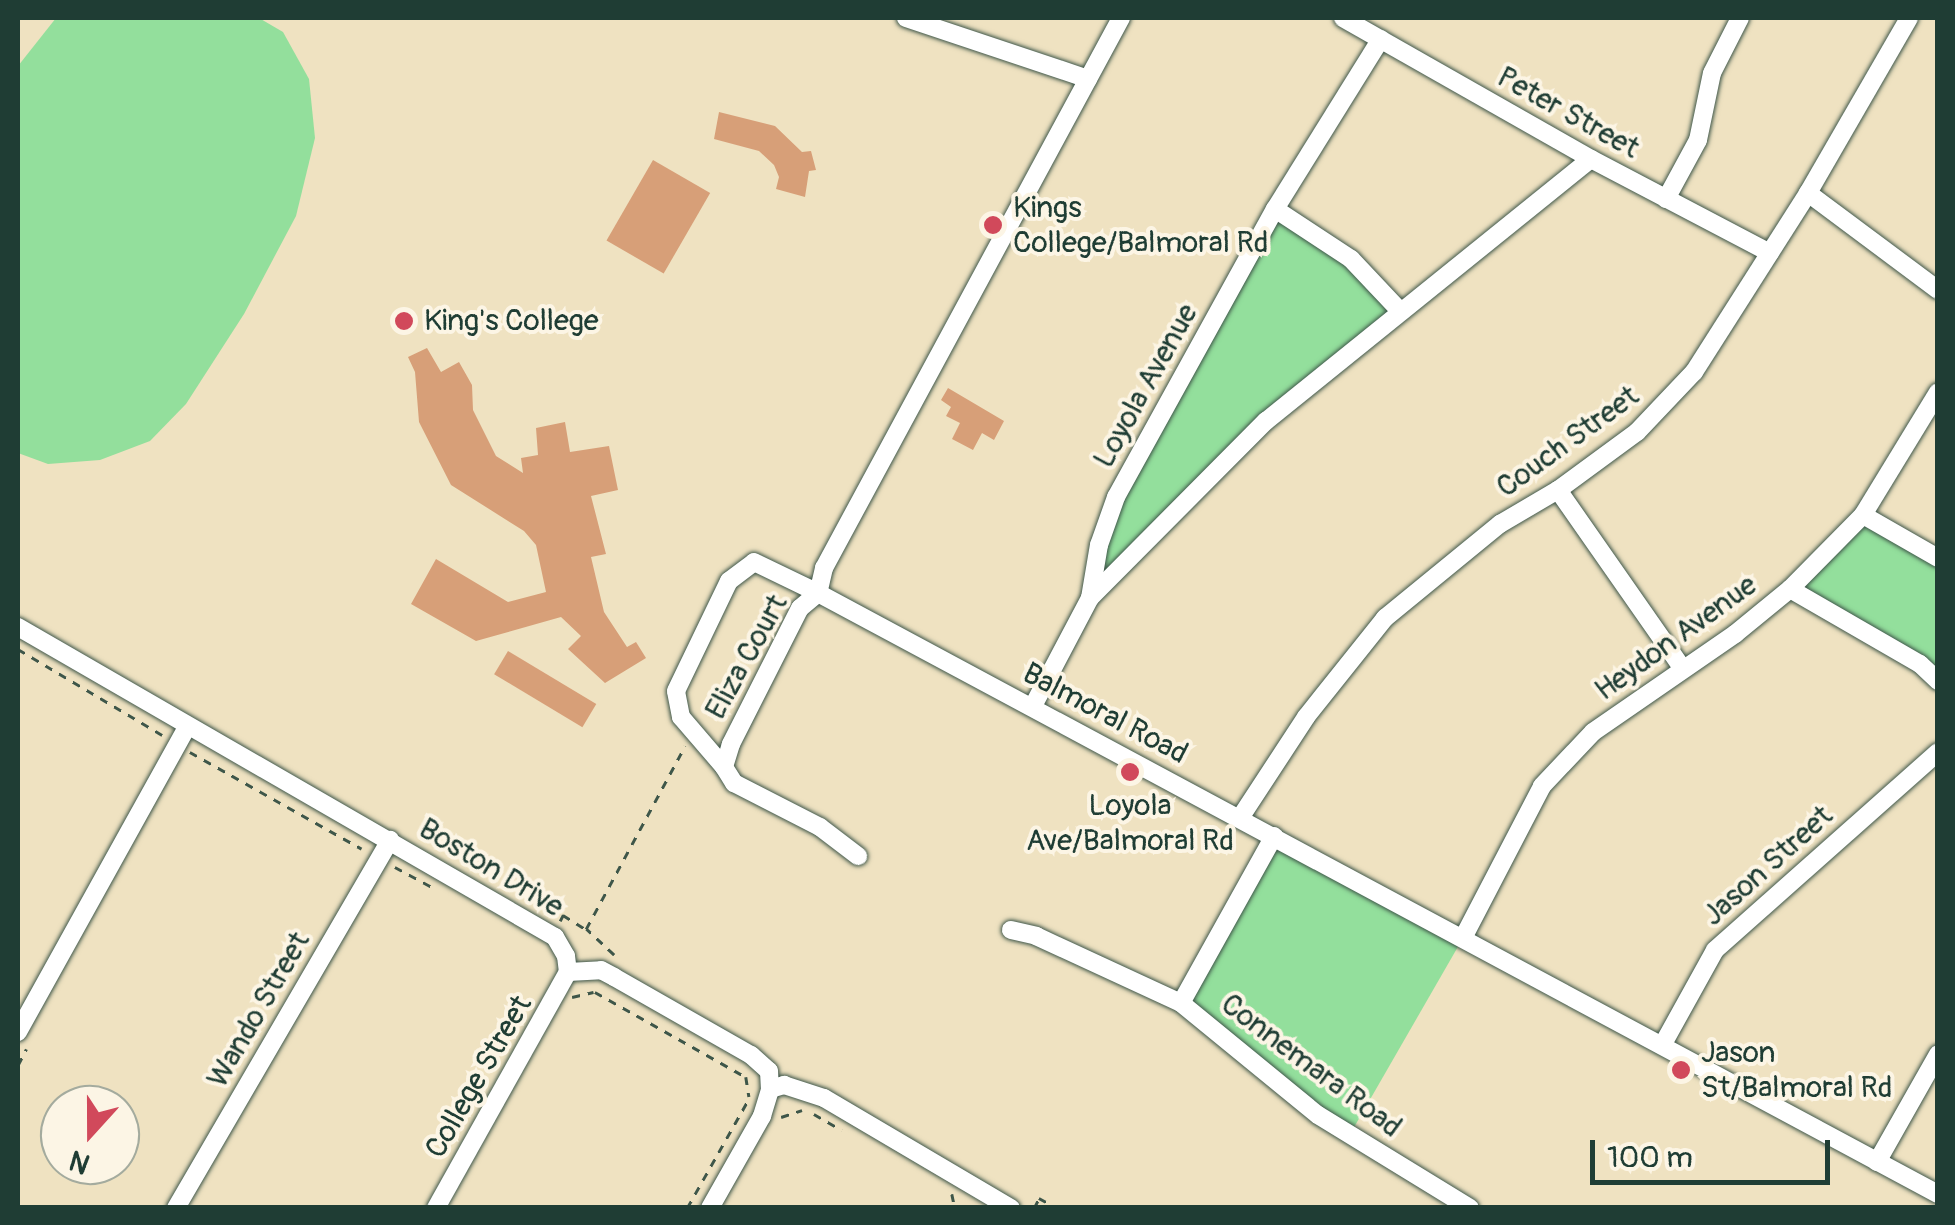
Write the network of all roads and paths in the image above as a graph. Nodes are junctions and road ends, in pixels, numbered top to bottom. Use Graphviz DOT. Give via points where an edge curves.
graph roads {
  1 [pos="906,18"];
  2 [pos="1120,18"];
  3 [pos="1342,18"];
  4 [pos="1740,18"];
  5 [pos="1909,18"];
  6 [pos="1380,39"];
  7 [pos="1088,79"];
  8 [pos="1590,159"];
  9 [pos="1808,192"];
  10 [pos="1666,198"];
  11 [pos="1275,209"];
  12 [pos="1770,253"];
  13 [pos="1938,290"];
  14 [pos="1400,311"];
  15 [pos="1938,392"];
  16 [pos="1558,490"];
  17 [pos="1863,515"];
  18 [pos="1938,558"];
  19 [pos="1790,589"];
  20 [pos="818,593"];
  21 [pos="1090,598"];
  22 [pos="18,627"];
  23 [pos="1682,668"];
  24 [pos="1938,681"];
  25 [pos="1033,706"];
  26 [pos="187,727"];
  27 [pos="693,732"];
  28 [pos="1938,752"];
  29 [pos="724,767"];
  30 [pos="1240,818"];
  31 [pos="1274,836"];
  32 [pos="390,840"];
  33 [pos="858,856"];
  34 [pos="1010,930"];
  35 [pos="1463,938"];
  36 [pos="568,972"];
  37 [pos="605,972"];
  38 [pos="1181,1003"];
  39 [pos="18,1032"];
  40 [pos="1663,1044"];
  41 [pos="1938,1054"];
  42 [pos="770,1088"];
  43 [pos="749,1097"];
  44 [pos="1877,1162"];
  45 [pos="1938,1194"];
  46 [pos="984,1201"];
  47 [pos="176,1208"];
  48 [pos="436,1208"];
  49 [pos="687,1208"];
  50 [pos="710,1208"];
  51 [pos="1011,1208"];
  52 [pos="1034,1208"];
  53 [pos="1057,1208"];
  54 [pos="1470,1208"];
  1 -- 7 [label="street"];
  2 -- 7 [label="street"];
  3 -- 6 [label="street, Peter Street"];
  4 -- 10 [label="street" via="1712,73 1698,140"];
  5 -- 9 [label="street, Couch Street"];
  6 -- 8 [label="street, Peter Street"];
  6 -- 11 [label="street, Loyola Avenue"];
  7 -- 20 [label="street" via="824,568"];
  8 -- 10 [label="street, Peter Street"];
  8 -- 14 [label="street, Loyola Avenue"];
  9 -- 12 [label="street, Couch Street"];
  9 -- 13 [label="street"];
  10 -- 12 [label="street, Peter Street"];
  11 -- 14 [label="street" via="1351,259"];
  11 -- 21 [label="street, Loyola Avenue" via="1116,497"];
  12 -- 16 [label="street, Couch Street" via="1694,372 1664,406"];
  14 -- 21 [label="street, Loyola Avenue" via="1266,421"];
  15 -- 17 [label="street, Heydon Avenue"];
  16 -- 23 [label="street"];
  16 -- 30 [label="street, Couch Street" via="1500,524 1385,618 1306,717"];
  17 -- 18 [label="street"];
  17 -- 19 [label="street, Heydon Avenue"];
  19 -- 23 [label="street, Heydon Avenue"];
  19 -- 24 [label="street"];
  20 -- 25 [label="street, Balmoral Road"];
  20 -- 27 [label="street, Balmoral Road" via="754,562 729,581 676,691 681,717"];
  20 -- 29 [label="street, Eliza Court" via="800,608"];
  21 -- 25 [label="street, Loyola Avenue"];
  22 -- 26 [label="street, Boston Drive"];
  23 -- 35 [label="street, Heydon Avenue" via="1593,732 1542,786"];
  25 -- 30 [label="street, Balmoral Road"];
  26 -- 32 [label="street, Boston Drive"];
  26 -- 39 [label="street"];
  27 -- 29 [label="street"];
  27 -- 37 [label="path" via="586,930 614,956"];
  28 -- 40 [label="street, Jason Street" via="1716,950"];
  29 -- 33 [label="street, Eliza Court" via="734,783 820,827"];
  30 -- 31 [label="street, Balmoral Road"];
  31 -- 35 [label="street, Balmoral Road"];
  31 -- 38 [label="street, Connemara Road"];
  32 -- 36 [label="street, Boston Drive" via="555,938"];
  32 -- 47 [label="street, Wando Street"];
  34 -- 38 [label="street"];
  35 -- 40 [label="street, Balmoral Road"];
  36 -- 37 [label="street"];
  36 -- 48 [label="street, College Street"];
  37 -- 42 [label="street" via="751,1054 769,1072"];
  38 -- 54 [label="street, Connemara Road" via="1318,1114"];
  40 -- 44 [label="street, Balmoral Road"];
  41 -- 44 [label="street"];
  42 -- 46 [label="street" via="784,1085 824,1098"];
  42 -- 50 [label="street" via="766,1108"];
  43 -- 49 [label="path"];
  44 -- 45 [label="street, Balmoral Road"];
  46 -- 51 [label="street"];
  52 -- 53 [label="path" via="1039,1198"];
}
